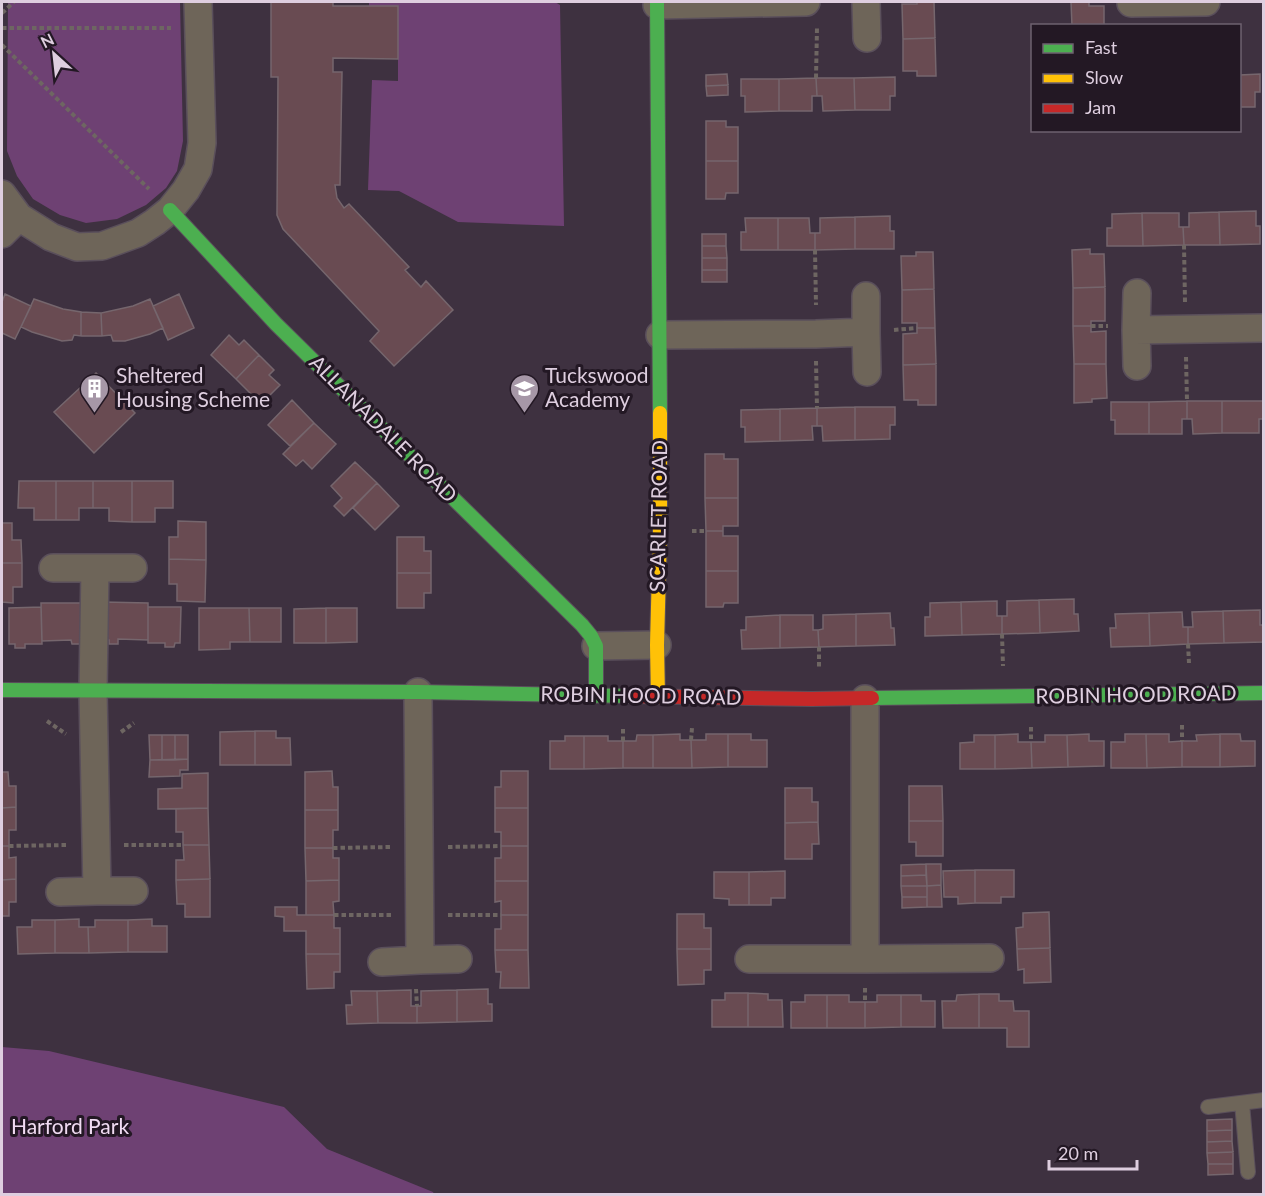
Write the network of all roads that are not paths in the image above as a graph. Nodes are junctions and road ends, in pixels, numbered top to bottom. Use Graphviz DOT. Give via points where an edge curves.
graph roads {
  1 [pos="866,2"];
  2 [pos="1206,2"];
  3 [pos="657,3"];
  4 [pos="1131,10"];
  5 [pos="811,12"];
  6 [pos="199,23"];
  7 [pos="867,38"];
  8 [pos="2,194"];
  9 [pos="170,210"];
  10 [pos="10,225"];
  11 [pos="1137,293"];
  12 [pos="866,296"];
  13 [pos="1263,328"];
  14 [pos="1136,330"];
  15 [pos="866,332"];
  16 [pos="660,335"];
  17 [pos="1137,366"];
  18 [pos="867,372"];
  19 [pos="53,568"];
  20 [pos="95,568"];
  21 [pos="133,568"];
  22 [pos="657,645"];
  23 [pos="596,646"];
  24 [pos="2,690"];
  25 [pos="93,690"];
  26 [pos="418,692"];
  27 [pos="1263,693"];
  28 [pos="596,696"];
  29 [pos="657,697"];
  30 [pos="865,699"];
  31 [pos="97,891"];
  32 [pos="134,891"];
  33 [pos="60,892"];
  34 [pos="990,958"];
  35 [pos="458,959"];
  36 [pos="749,959"];
  37 [pos="865,959"];
  38 [pos="420,960"];
  39 [pos="382,962"];
  40 [pos="1263,1100"];
  41 [pos="1242,1103"];
  42 [pos="1208,1107"];
  43 [pos="1248,1172"];
  1 -- 7 [label="street"];
  2 -- 4 [label="street"];
  3 -- 5 [label="street, SCARLET ROAD"];
  3 -- 16 [label="street, SCARLET ROAD"];
  6 -- 9 [label="street" via="202,143 198,169"];
  8 -- 10 [label="street"];
  9 -- 10 [label="street" via="138,233 102,246 78,247"];
  9 -- 23 [label="street, ALLANADALE ROAD" via="276,324 582,625"];
  11 -- 14 [label="street"];
  12 -- 15 [label="street"];
  13 -- 14 [label="street"];
  14 -- 17 [label="street"];
  15 -- 16 [label="street"];
  15 -- 18 [label="street"];
  16 -- 22 [label="street, SCARLET ROAD"];
  19 -- 20 [label="street"];
  20 -- 21 [label="street"];
  20 -- 25 [label="street"];
  22 -- 23 [label="street"];
  22 -- 29 [label="street, SCARLET ROAD"];
  23 -- 28 [label="street"];
  24 -- 25 [label="street, ROBIN HOOD ROAD"];
  25 -- 26 [label="street, ROBIN HOOD ROAD"];
  25 -- 31 [label="street"];
  26 -- 28 [label="street, ROBIN HOOD ROAD"];
  26 -- 38 [label="street"];
  27 -- 30 [label="street, ROBIN HOOD ROAD"];
  28 -- 29 [label="street, ROBIN HOOD ROAD"];
  29 -- 30 [label="street, ROBIN HOOD ROAD"];
  30 -- 37 [label="street"];
  31 -- 32 [label="street"];
  31 -- 33 [label="street"];
  34 -- 37 [label="street"];
  35 -- 38 [label="street"];
  36 -- 37 [label="street"];
  38 -- 39 [label="street"];
  40 -- 41 [label="lane"];
  41 -- 42 [label="lane"];
  41 -- 43 [label="lane"];
}
